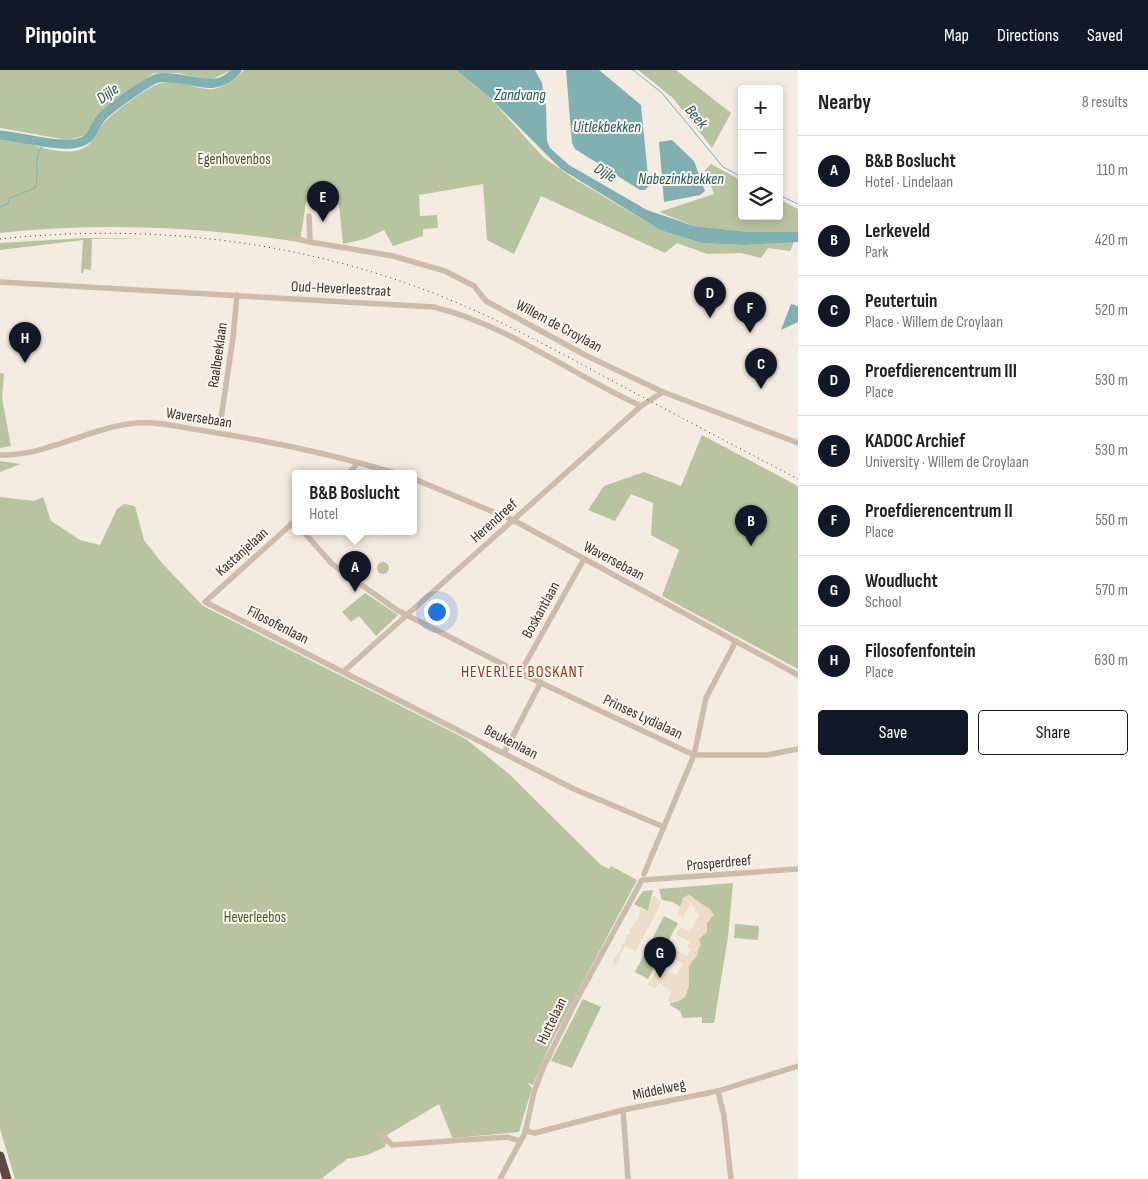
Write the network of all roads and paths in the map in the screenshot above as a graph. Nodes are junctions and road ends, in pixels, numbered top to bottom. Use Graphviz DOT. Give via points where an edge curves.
graph roads {
  1 [pos="309,216"];
  2 [pos="293,238"];
  3 [pos="310,242"];
  4 [pos="0,282"];
  5 [pos="237,295"];
  6 [pos="663,392"];
  7 [pos="641,406"];
  8 [pos="221,418"];
  9 [pos="798,443"];
  10 [pos="0,455"];
  11 [pos="358,463"];
  12 [pos="352,470"];
  13 [pos="384,470"];
  14 [pos="417,480"];
  15 [pos="513,520"];
  16 [pos="292,526"];
  17 [pos="307,535"];
  18 [pos="584,559"];
  19 [pos="205,602"];
  20 [pos="406,615"];
  21 [pos="736,642"];
  22 [pos="344,672"];
  23 [pos="520,673"];
  24 [pos="798,675"];
  25 [pos="541,682"];
  26 [pos="798,749"];
  27 [pos="504,753"];
  28 [pos="694,755"];
  29 [pos="664,827"];
  30 [pos="798,870"];
  31 [pos="644,874"];
  32 [pos="642,880"];
  33 [pos="798,1066"];
  34 [pos="718,1091"];
  35 [pos="623,1110"];
  36 [pos="525,1131"];
  37 [pos="381,1134"];
  38 [pos="520,1141"];
  39 [pos="0,1156"];
  40 [pos="7,1179"];
  41 [pos="500,1179"];
  42 [pos="628,1179"];
  43 [pos="731,1179"];
  1 -- 3 [label="street"];
  2 -- 3 [label="street, Willem de Croylaan"];
  3 -- 6 [label="street, Willem de Croylaan" via="394,256 453,274 474,286 486,301 585,355"];
  4 -- 5 [label="street, Oud-Heverleestraat"];
  5 -- 7 [label="street, Oud-Heverleestraat" via="434,307 507,335"];
  5 -- 8 [label="street, Raalbeeklaan"];
  6 -- 7 [label="street, Herendreef"];
  6 -- 9 [label="street, Willem de Croylaan"];
  7 -- 15 [label="street, Herendreef"];
  10 -- 11 [label="street, Waversebaan" via="24,455 137,422 267,441"];
  11 -- 12 [label="street"];
  11 -- 13 [label="street, Waversebaan"];
  14 -- 15 [label="street, Waversebaan"];
  15 -- 18 [label="street, Waversebaan"];
  15 -- 20 [label="street, Herendreef"];
  16 -- 19 [label="street, Kastanjelaan"];
  17 -- 20 [label="street, Prinses Lydialaan" via="332,564"];
  18 -- 21 [label="street, Waversebaan"];
  18 -- 23 [label="street, Boskantlaan"];
  19 -- 22 [label="street, Filosofenlaan"];
  20 -- 22 [label="street, Herendreef"];
  20 -- 23 [label="street, Prinses Lydialaan"];
  21 -- 24 [label="street, Waversebaan"];
  21 -- 28 [label="street" via="706,698"];
  22 -- 27 [label="street, Beukenlaan"];
  23 -- 25 [label="street, Prinses Lydialaan"];
  25 -- 27 [label="street"];
  25 -- 28 [label="street, Prinses Lydialaan"];
  26 -- 28 [label="street, Prinses Lydialaan" via="767,755"];
  27 -- 29 [label="street, Beukenlaan" via="592,797"];
  28 -- 29 [label="street"];
  29 -- 31 [label="street"];
  30 -- 32 [label="street, Prosperdreef"];
  32 -- 36 [label="street, Huttelaan" via="544,1066"];
  33 -- 34 [label="street, Middelweg"];
  34 -- 35 [label="street, Middelweg"];
  34 -- 43 [label="street"];
  35 -- 36 [label="street, Middelweg" via="535,1133"];
  35 -- 42 [label="street"];
  36 -- 38 [label="street, Huttelaan"];
  37 -- 38 [label="street" via="392,1145 507,1137"];
  38 -- 41 [label="street, Huttelaan"];
  39 -- 40 [label="highway"];
}
